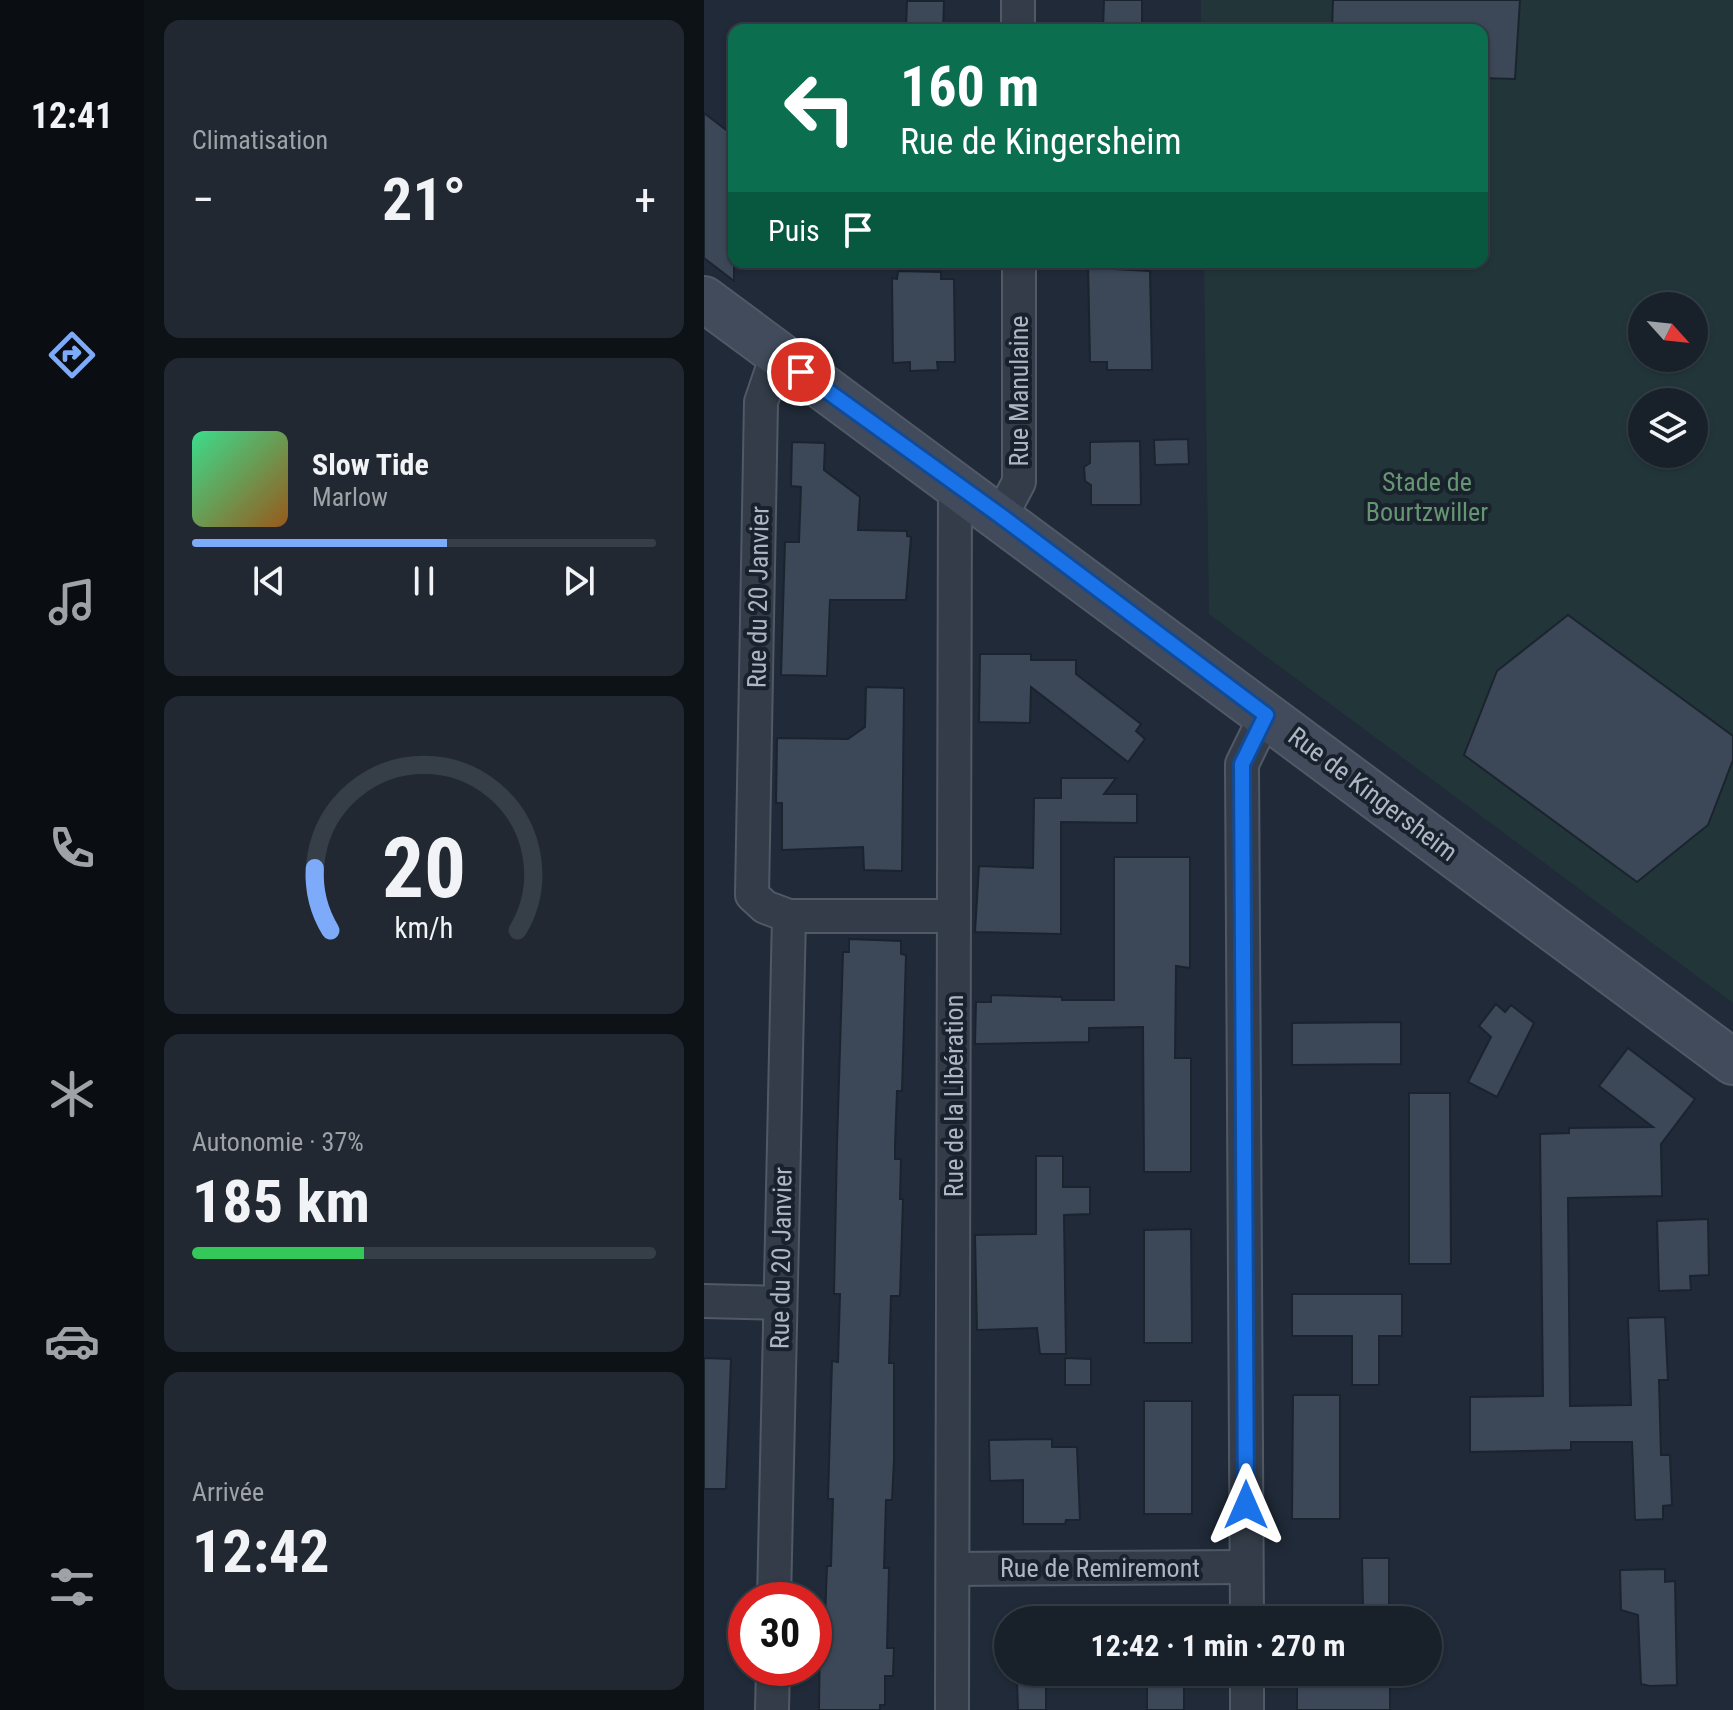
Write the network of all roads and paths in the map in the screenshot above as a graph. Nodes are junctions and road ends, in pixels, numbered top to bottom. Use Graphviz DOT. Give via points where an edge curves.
graph roads {
  1 [pos="1018,0"];
  2 [pos="1018,24"];
  3 [pos="1019,268"];
  4 [pos="704,299"];
  5 [pos="777,355"];
  6 [pos="955,483"];
  7 [pos="1001,516"];
  8 [pos="1266,715"];
  9 [pos="789,916"];
  10 [pos="954,916"];
  11 [pos="1733,1062"];
  12 [pos="704,1301"];
  13 [pos="780,1303"];
  14 [pos="1246,1567"];
  15 [pos="953,1569"];
  16 [pos="774,1582"];
  17 [pos="1247,1606"];
  18 [pos="773,1686"];
  19 [pos="1247,1686"];
  20 [pos="772,1710"];
  21 [pos="952,1710"];
  22 [pos="1247,1710"];
  1 -- 2 [label="street"];
  3 -- 7 [label="street, Rue Manulaine" via="1019,482"];
  4 -- 5 [label="main road, Rue de Kingersheim"];
  5 -- 6 [label="main road, Rue de Kingersheim"];
  5 -- 9 [label="street, Rue du 20 Janvier" via="761,402 752,895 765,907"];
  6 -- 7 [label="main road, Rue de Kingersheim"];
  6 -- 10 [label="street, Rue de la Libération"];
  7 -- 8 [label="main road, Rue de Kingersheim"];
  8 -- 11 [label="main road, Rue de Kingersheim"];
  8 -- 14 [label="street" via="1242,764"];
  9 -- 10 [label="street, Rue du 20 Janvier"];
  9 -- 13 [label="street, Rue du 20 Janvier"];
  10 -- 15 [label="street, Rue de la Libération"];
  12 -- 13 [label="street"];
  13 -- 16 [label="street, Rue du 20 Janvier"];
  14 -- 15 [label="street, Rue de Remiremont"];
  14 -- 17 [label="street"];
  15 -- 21 [label="street, Rue de la Libération"];
  18 -- 20 [label="street"];
  19 -- 22 [label="street"];
}
